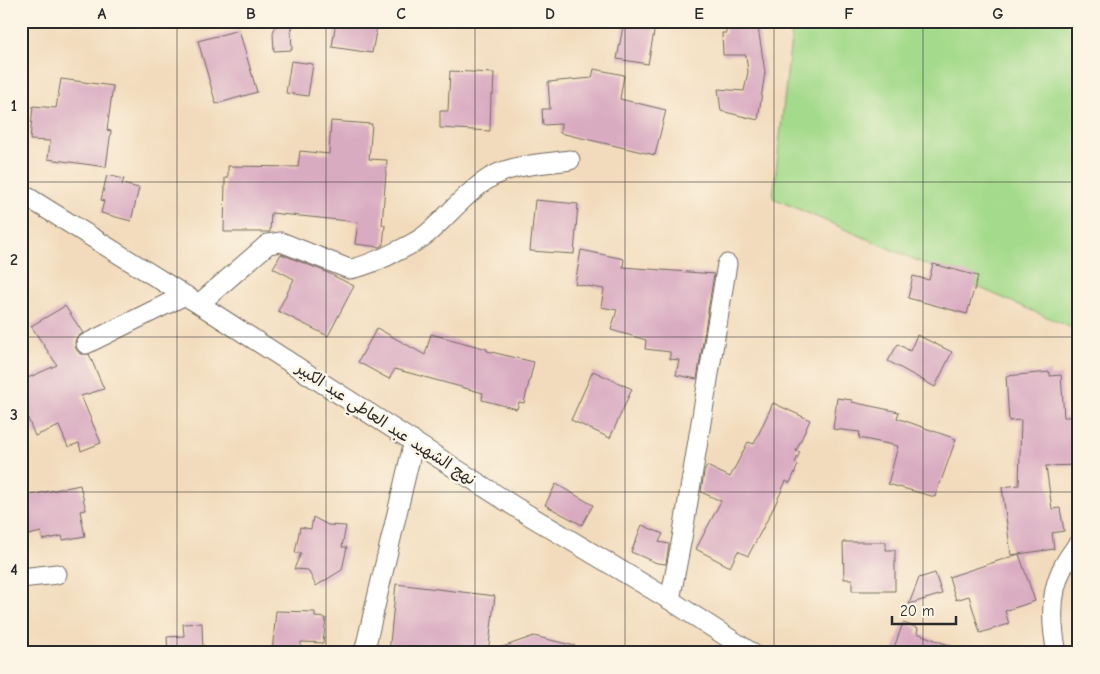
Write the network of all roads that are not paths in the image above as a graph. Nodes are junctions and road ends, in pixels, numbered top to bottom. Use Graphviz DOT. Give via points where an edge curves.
graph roads {
  1 [pos="570,160"];
  2 [pos="21,193"];
  3 [pos="727,264"];
  4 [pos="192,299"];
  5 [pos="86,344"];
  6 [pos="414,441"];
  7 [pos="1079,542"];
  8 [pos="57,574"];
  9 [pos="21,578"];
  10 [pos="670,600"];
  11 [pos="364,653"];
  12 [pos="752,653"];
  13 [pos="1057,653"];
  1 -- 4 [label="street" via="519,168 485,180 427,234 355,269 281,242 268,244"];
  2 -- 4 [label="street, نهج الشهيد عبد العاطي عبد الكبير"];
  3 -- 10 [label="street"];
  4 -- 5 [label="street"];
  4 -- 6 [label="street, نهج الشهيد عبد العاطي عبد الكبير"];
  6 -- 10 [label="street, نهج الشهيد عبد العاطي عبد الكبير" via="517,508"];
  6 -- 11 [label="street"];
  7 -- 13 [label="street" via="1063,567 1055,590 1052,610"];
  8 -- 9 [label="street"];
  10 -- 12 [label="street, نهج الشهيد عبد العاطي عبد الكبير"];
}
